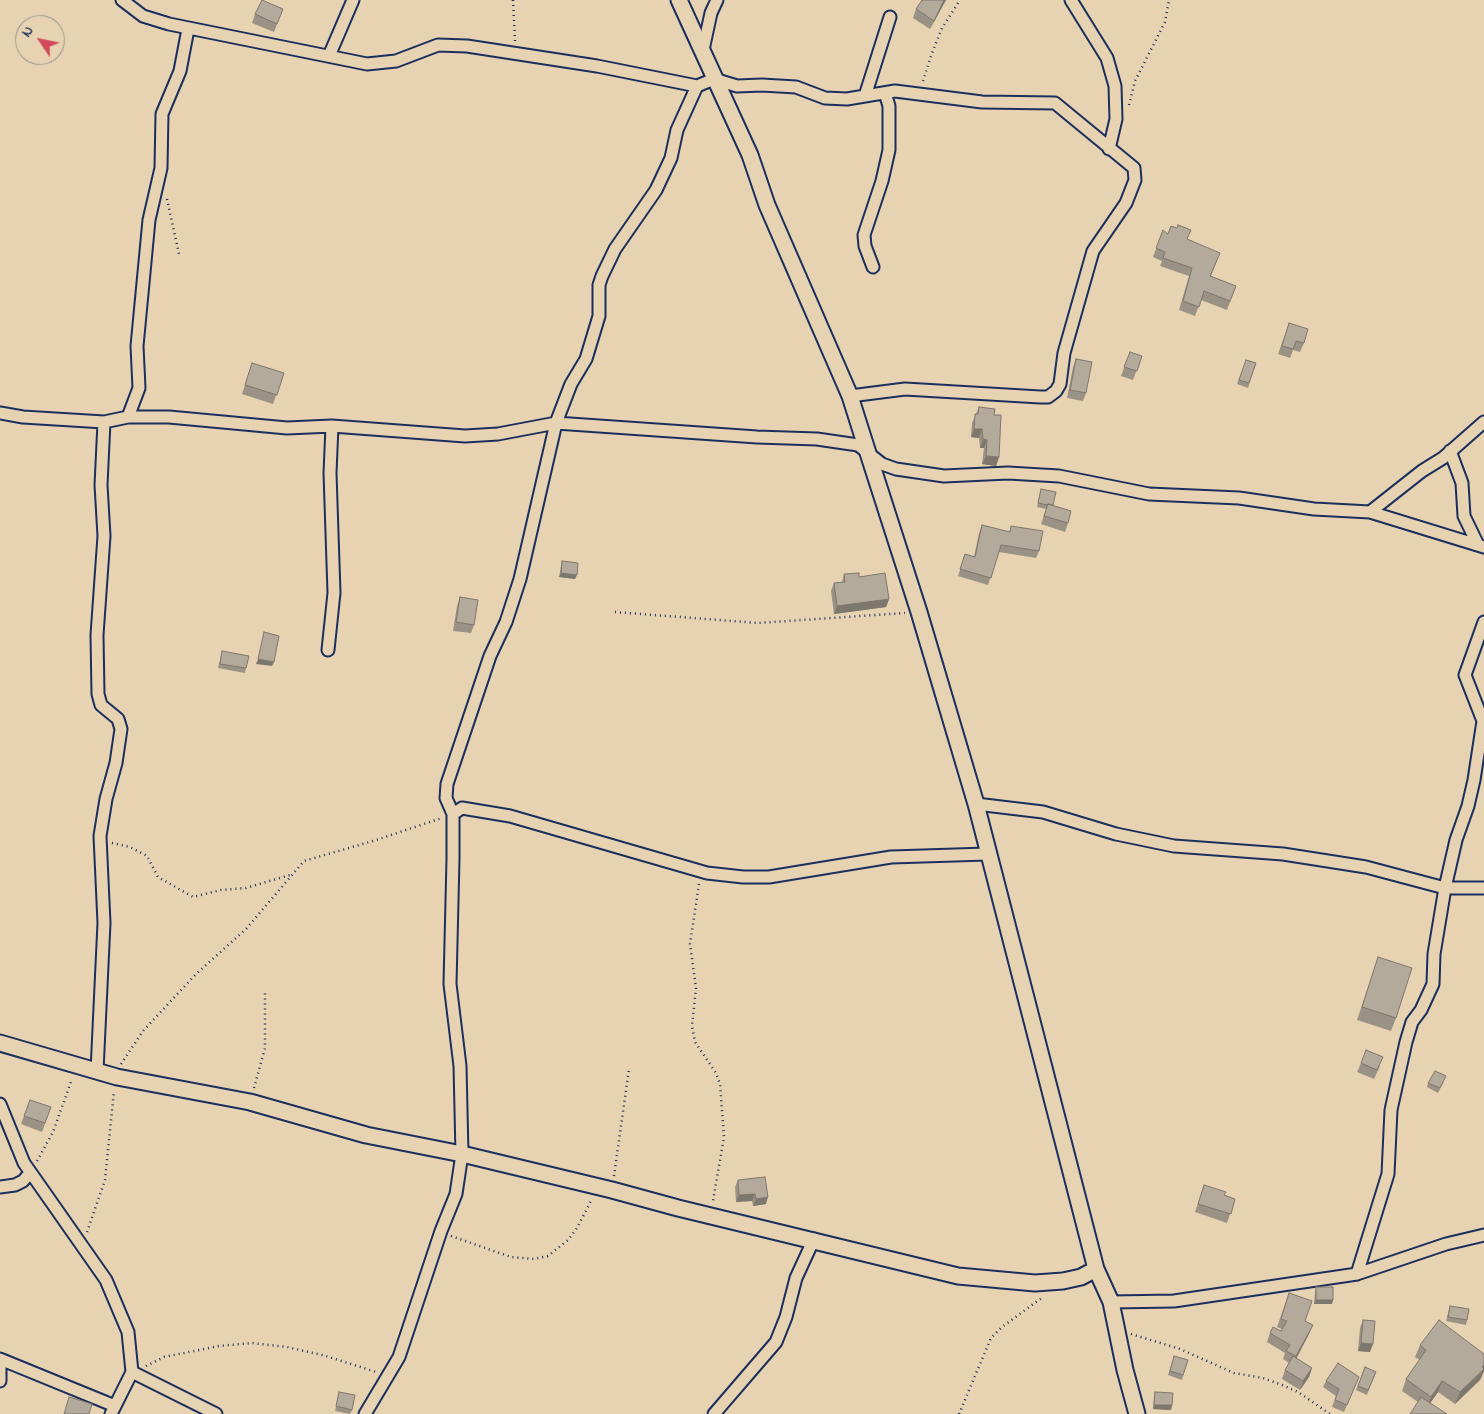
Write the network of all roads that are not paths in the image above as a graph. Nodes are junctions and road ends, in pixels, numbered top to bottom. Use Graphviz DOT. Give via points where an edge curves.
graph roads {
  1 [pos="122,0"];
  2 [pos="353,0"];
  3 [pos="679,0"];
  4 [pos="717,0"];
  5 [pos="1071,0"];
  6 [pos="890,17"];
  7 [pos="188,29"];
  8 [pos="703,50"];
  9 [pos="329,56"];
  10 [pos="714,79"];
  11 [pos="697,86"];
  12 [pos="885,93"];
  13 [pos="864,96"];
  14 [pos="1109,149"];
  15 [pos="872,267"];
  16 [pos="850,396"];
  17 [pos="0,413"];
  18 [pos="128,417"];
  19 [pos="104,422"];
  20 [pos="556,422"];
  21 [pos="1484,422"];
  22 [pos="332,426"];
  23 [pos="1450,451"];
  24 [pos="868,453"];
  25 [pos="1370,512"];
  26 [pos="1481,546"];
  27 [pos="1484,622"];
  28 [pos="328,650"];
  29 [pos="976,804"];
  30 [pos="453,814"];
  31 [pos="988,854"];
  32 [pos="1445,888"];
  33 [pos="1484,888"];
  34 [pos="0,1043"];
  35 [pos="98,1071"];
  36 [pos="0,1104"];
  37 [pos="462,1154"];
  38 [pos="30,1173"];
  39 [pos="0,1187"];
  40 [pos="1484,1235"];
  41 [pos="814,1239"];
  42 [pos="1096,1269"];
  43 [pos="1357,1274"];
  44 [pos="1111,1302"];
  45 [pos="0,1359"];
  46 [pos="0,1364"];
  47 [pos="132,1372"];
  48 [pos="0,1382"];
  49 [pos="113,1410"];
  50 [pos="216,1414"];
  51 [pos="364,1414"];
  52 [pos="714,1414"];
  53 [pos="1137,1414"];
  1 -- 7 [label="street" via="143,16"];
  2 -- 9 [label="street"];
  3 -- 8 [label="street"];
  4 -- 8 [label="street"];
  5 -- 14 [label="street" via="1107,58 1115,86 1116,120"];
  6 -- 13 [label="street"];
  7 -- 9 [label="street"];
  7 -- 18 [label="street" via="180,71 162,114 160,168 149,220 137,346 140,388"];
  8 -- 10 [label="street"];
  9 -- 11 [label="street" via="367,64 396,61 438,45 467,46"];
  10 -- 11 [label="street"];
  10 -- 13 [label="street" via="737,86 796,87 825,98"];
  10 -- 16 [label="street" via="750,155 767,205"];
  11 -- 20 [label="street" via="656,190 614,249 602,276 596,325 586,359 571,384"];
  12 -- 13 [label="street"];
  12 -- 14 [label="street" via="923,93 982,102 1055,103"];
  12 -- 15 [label="street" via="889,106 889,150 864,235"];
  14 -- 16 [label="street" via="1134,168 1135,180 1126,203 1093,252 1056,391 1048,397 904,389"];
  16 -- 24 [label="street"];
  17 -- 19 [label="street"];
  18 -- 19 [label="street"];
  18 -- 22 [label="street" via="169,417 287,428"];
  19 -- 35 [label="street" via="101,484 104,536 97,635 98,694 101,705 118,719 121,729 100,836 104,923"];
  20 -- 22 [label="street" via="498,434 465,436"];
  20 -- 24 [label="street" via="840,441 858,445"];
  20 -- 30 [label="street" via="520,579 447,784 446,798"];
  21 -- 23 [label="street"];
  22 -- 28 [label="street" via="330,474 334,593"];
  23 -- 25 [label="street"];
  23 -- 26 [label="street" via="1462,483 1464,516"];
  24 -- 25 [label="street" via="882,464 896,469 944,476 1008,473 1059,476 1148,494 1239,498 1314,510"];
  24 -- 29 [label="street"];
  25 -- 26 [label="street"];
  27 -- 32 [label="street" via="1465,675 1483,721 1482,737 1468,806"];
  29 -- 31 [label="street"];
  29 -- 32 [label="street" via="1043,812 1116,834 1174,846 1341,862"];
  30 -- 31 [label="street" via="462,808 510,816 707,872 743,877 768,877 892,857"];
  30 -- 37 [label="street" via="450,984 460,1066"];
  31 -- 42 [label="street"];
  32 -- 33 [label="street"];
  32 -- 43 [label="street" via="1434,954 1434,984 1412,1022 1406,1042 1391,1110 1388,1174"];
  34 -- 35 [label="street"];
  35 -- 37 [label="street" via="250,1102 366,1135"];
  36 -- 38 [label="street"];
  37 -- 41 [label="street"];
  37 -- 51 [label="street" via="456,1194 399,1357"];
  38 -- 39 [label="street" via="15,1185"];
  38 -- 47 [label="street" via="83,1244 115,1298 128,1332"];
  40 -- 43 [label="street" via="1446,1244"];
  41 -- 42 [label="street" via="958,1276 1036,1283 1063,1282"];
  41 -- 52 [label="street" via="796,1278 776,1342"];
  42 -- 44 [label="street"];
  43 -- 44 [label="street" via="1174,1301"];
  44 -- 53 [label="street"];
  45 -- 49 [label="street"];
  46 -- 48 [label="street"];
  47 -- 49 [label="street"];
  47 -- 50 [label="street"];
}
